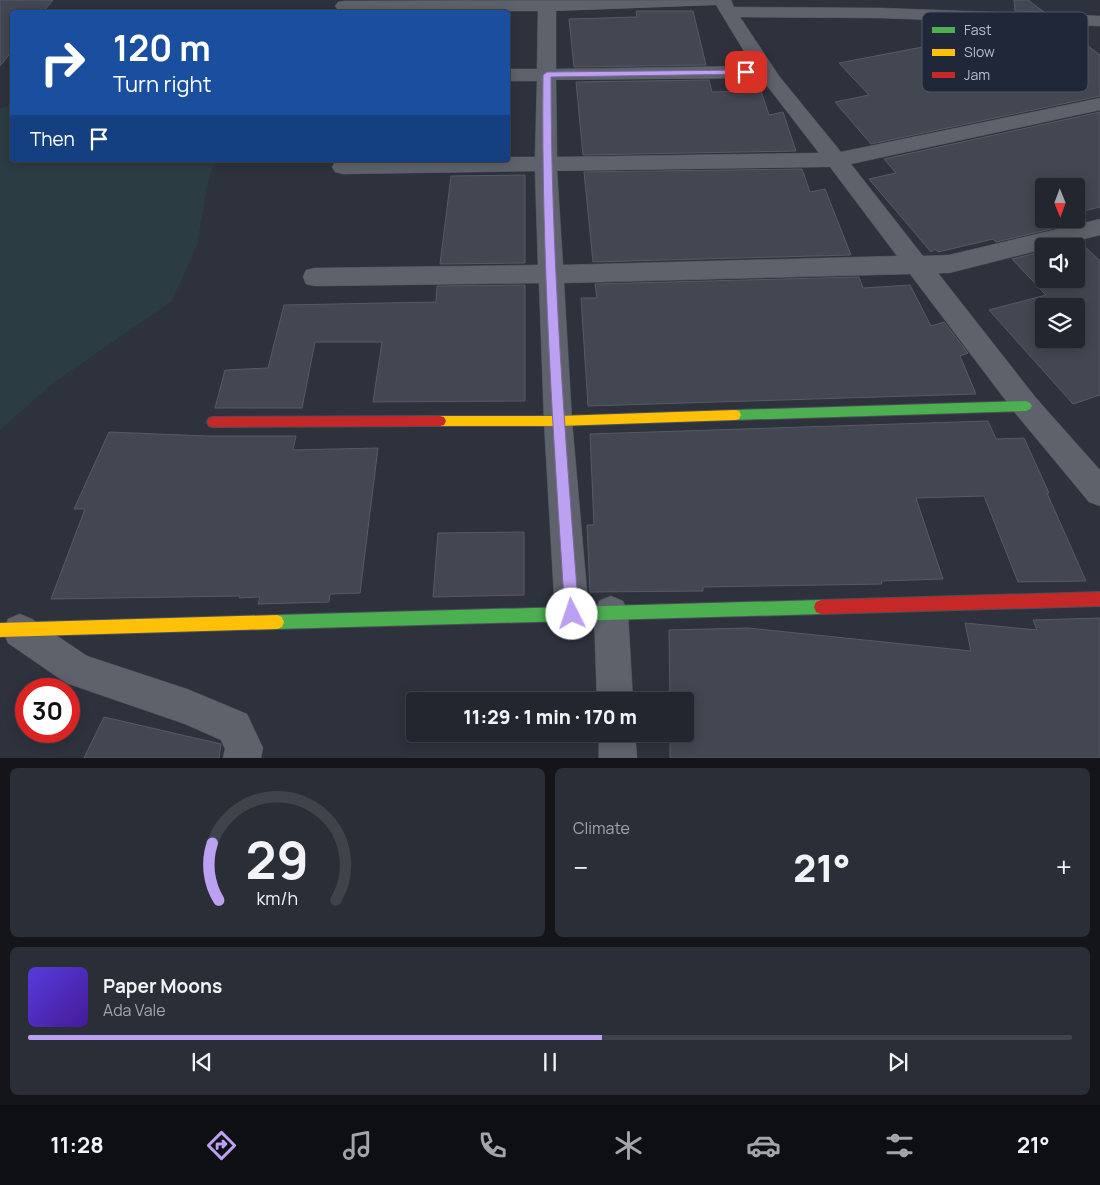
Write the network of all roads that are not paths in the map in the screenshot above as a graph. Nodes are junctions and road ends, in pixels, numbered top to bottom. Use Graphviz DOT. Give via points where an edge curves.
graph roads {
  1 [pos="348,0"];
  2 [pos="547,3"];
  3 [pos="723,4"];
  4 [pos="922,15"];
  5 [pos="766,72"];
  6 [pos="510,75"];
  7 [pos="547,75"];
  8 [pos="1100,104"];
  9 [pos="836,160"];
  10 [pos="546,164"];
  11 [pos="343,167"];
  12 [pos="1100,227"];
  13 [pos="916,266"];
  14 [pos="552,274"];
  15 [pos="315,277"];
  16 [pos="1026,406"];
  17 [pos="558,421"];
  18 [pos="213,422"];
  19 [pos="1096,479"];
  20 [pos="1100,599"];
  21 [pos="611,613"];
  22 [pos="572,614"];
  23 [pos="10,630"];
  24 [pos="615,692"];
  25 [pos="617,742"];
  26 [pos="242,758"];
  27 [pos="618,758"];
  1 -- 2 [label="street" via="344,6"];
  2 -- 3 [label="street"];
  2 -- 7 [label="street"];
  3 -- 4 [label="street"];
  3 -- 5 [label="street"];
  5 -- 7 [label="street"];
  5 -- 9 [label="street"];
  6 -- 7 [label="street"];
  7 -- 10 [label="street"];
  8 -- 9 [label="street"];
  9 -- 10 [label="street"];
  9 -- 13 [label="street"];
  10 -- 11 [label="street"];
  10 -- 14 [label="street"];
  12 -- 13 [label="street" via="949,264"];
  13 -- 14 [label="street"];
  13 -- 16 [label="street"];
  14 -- 15 [label="street"];
  14 -- 17 [label="street"];
  16 -- 17 [label="street"];
  16 -- 19 [label="street"];
  17 -- 18 [label="street"];
  17 -- 22 [label="street"];
  20 -- 21 [label="street"];
  21 -- 22 [label="street"];
  21 -- 24 [label="street"];
  22 -- 23 [label="street"];
  23 -- 26 [label="street" via="78,671 187,706 234,727 244,748"];
  25 -- 27 [label="street"];
}
